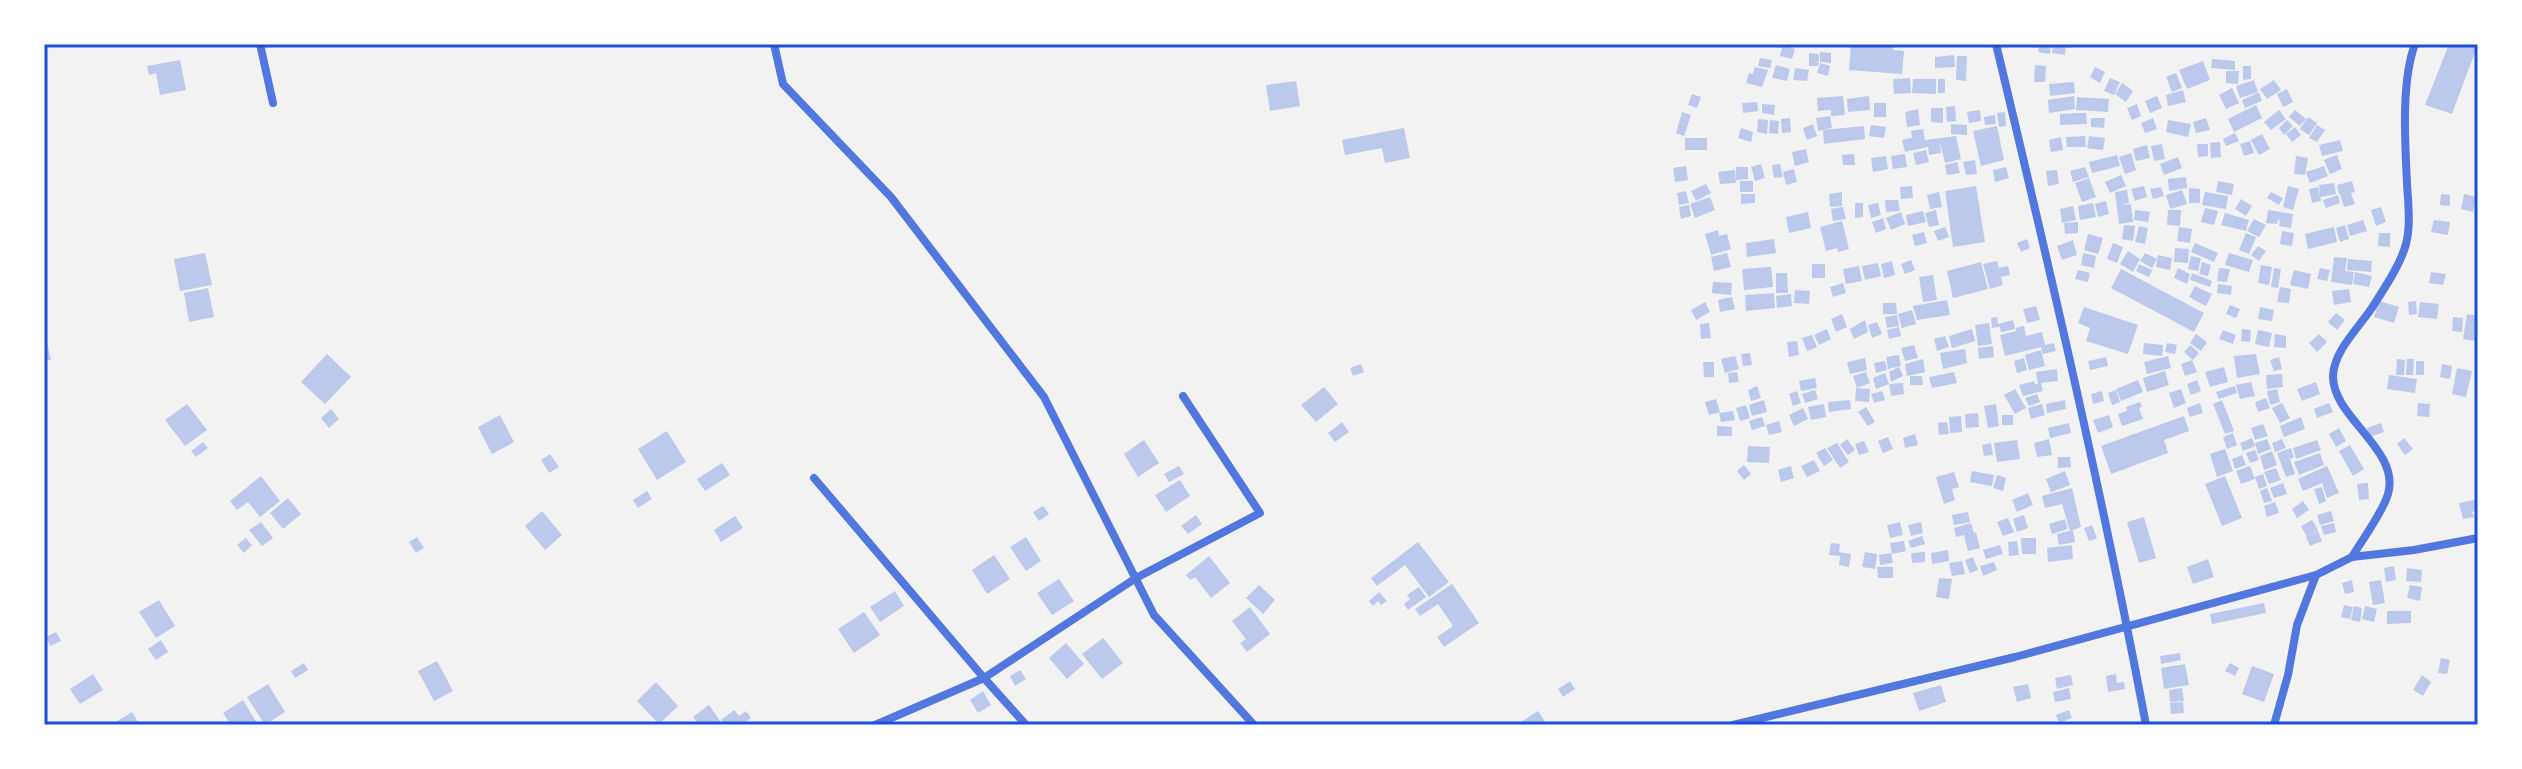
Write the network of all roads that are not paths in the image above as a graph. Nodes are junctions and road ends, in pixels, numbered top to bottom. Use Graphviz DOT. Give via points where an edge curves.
graph roads {
  1 [pos="260,44"];
  2 [pos="774,44"];
  3 [pos="1996,44"];
  4 [pos="2415,44"];
  5 [pos="273,103"];
  6 [pos="1183,396"];
  7 [pos="814,478"];
  8 [pos="2478,538"];
  9 [pos="2352,557"];
  10 [pos="2316,575"];
  11 [pos="1136,578"];
  12 [pos="2127,626"];
  13 [pos="984,678"];
  14 [pos="875,725"];
  15 [pos="1026,725"];
  16 [pos="1254,725"];
  17 [pos="1733,725"];
  18 [pos="2146,725"];
  19 [pos="2274,725"];
  1 -- 5 [label="street"];
  2 -- 11 [label="street" via="783,84 891,197 1044,397"];
  3 -- 12 [label="street"];
  4 -- 9 [label="street" via="2406,98 2405,248 2345,346 2333,379 2350,415 2383,457 2389,477 2386,501"];
  6 -- 11 [label="street" via="1260,513"];
  7 -- 13 [label="street"];
  8 -- 9 [label="street"];
  9 -- 10 [label="street"];
  10 -- 12 [label="street"];
  10 -- 19 [label="street" via="2297,625"];
  11 -- 13 [label="street"];
  11 -- 16 [label="street" via="1154,615"];
  12 -- 17 [label="street"];
  12 -- 18 [label="street"];
  13 -- 14 [label="street"];
  13 -- 15 [label="street"];
}
